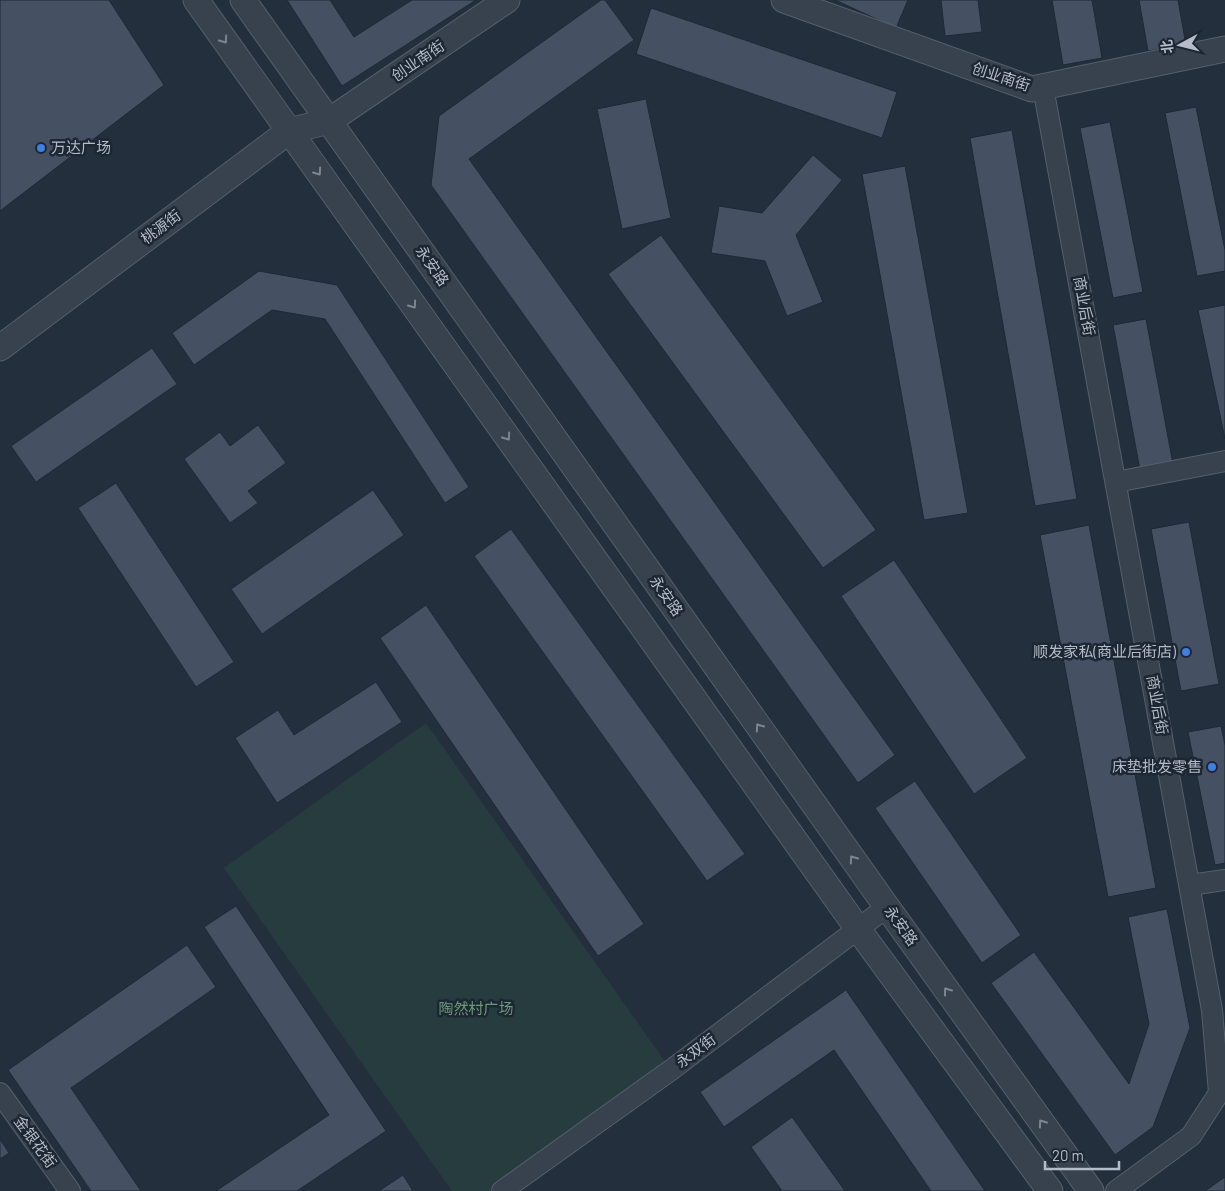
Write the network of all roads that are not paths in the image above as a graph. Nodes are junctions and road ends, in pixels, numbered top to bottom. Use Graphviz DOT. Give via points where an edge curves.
graph roads {
  1 [pos="196,0"];
  2 [pos="243,0"];
  3 [pos="507,0"];
  4 [pos="784,0"];
  5 [pos="1225,49"];
  6 [pos="1043,87"];
  7 [pos="329,121"];
  8 [pos="289,131"];
  9 [pos="0,348"];
  10 [pos="1225,461"];
  11 [pos="1116,482"];
  12 [pos="1225,880"];
  13 [pos="1190,886"];
  14 [pos="887,907"];
  15 [pos="858,929"];
  16 [pos="0,1093"];
  17 [pos="70,1191"];
  18 [pos="502,1191"];
  19 [pos="1050,1191"];
  20 [pos="1091,1191"];
  21 [pos="1116,1191"];
  1 -- 8 [label="street, one-way"];
  2 -- 7 [label="street, 永安路"];
  3 -- 7 [label="street, 创业南街"];
  4 -- 6 [label="street, 创业南街" via="1032,89"];
  5 -- 6 [label="street, 创业南街"];
  6 -- 11 [label="street, 商业后街"];
  7 -- 8 [label="street, 桃源街"];
  14 -- 7 [label="street, 永安路, one-way"];
  8 -- 9 [label="street, 桃源街"];
  8 -- 15 [label="street, one-way"];
  10 -- 11 [label="street"];
  11 -- 13 [label="street, 商业后街"];
  12 -- 13 [label="street"];
  13 -- 21 [label="street, 商业后街" via="1212,1010 1219,1093 1192,1136"];
  14 -- 15 [label="street, 永双街"];
  20 -- 14 [label="street, 永安路, one-way"];
  15 -- 18 [label="street, 永双街" via="671,1070"];
  15 -- 19 [label="street"];
  16 -- 17 [label="street, 金银花街"];
}
